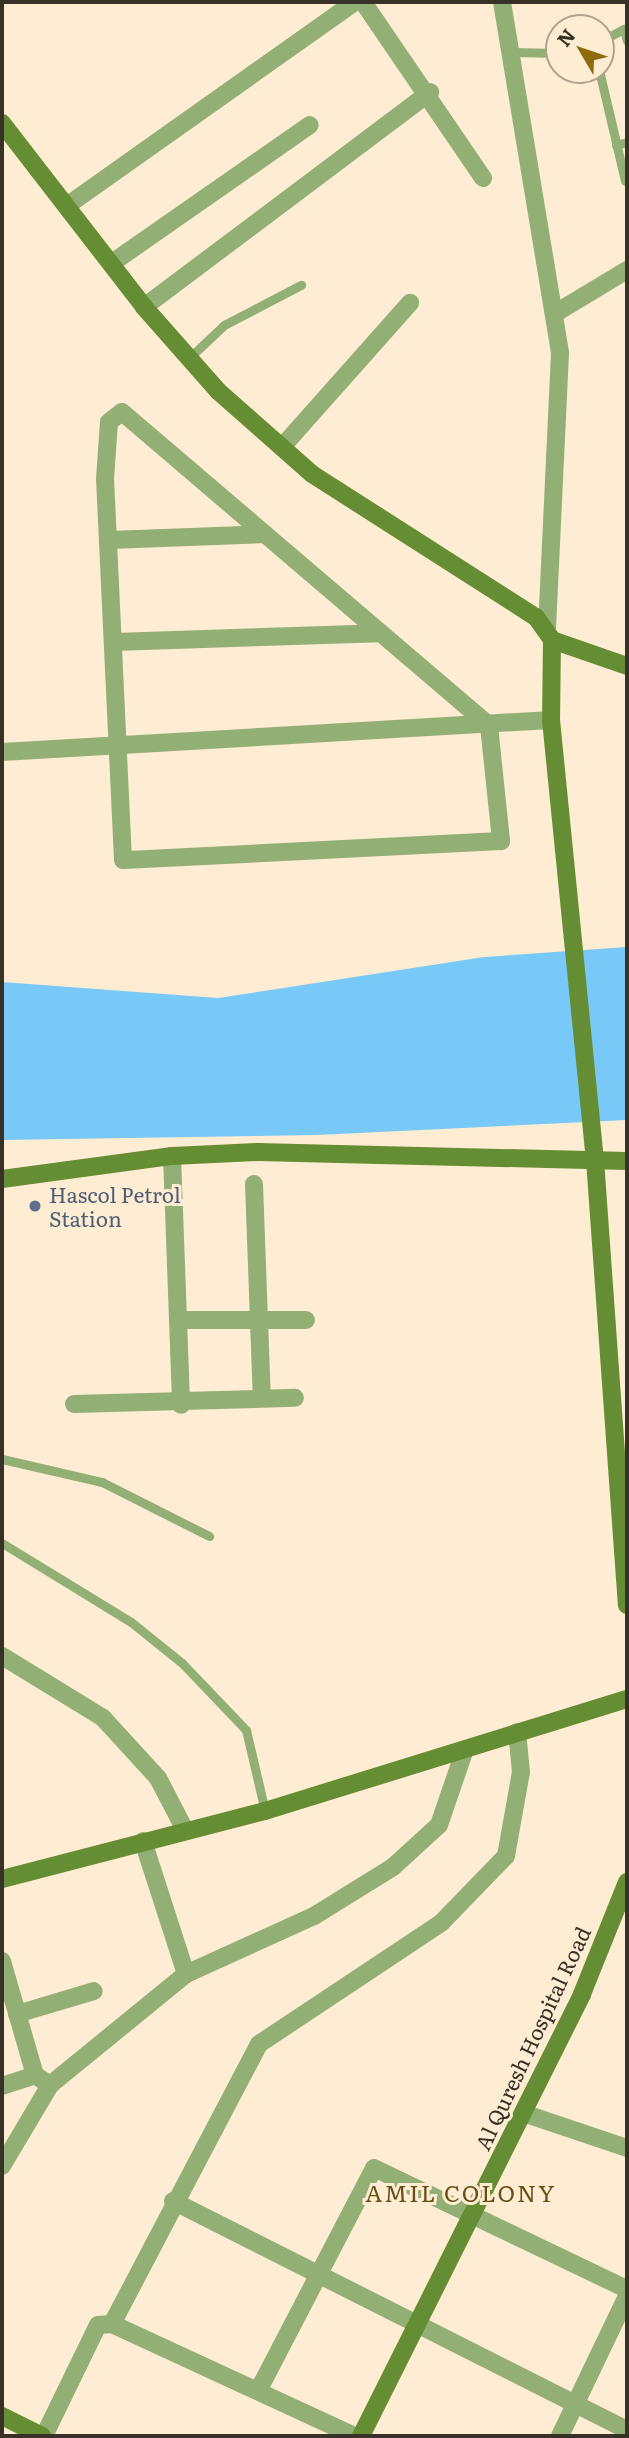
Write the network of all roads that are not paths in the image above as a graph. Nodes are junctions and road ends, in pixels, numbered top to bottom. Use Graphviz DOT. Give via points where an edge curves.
graph roads {
  1 [pos="502,2"];
  2 [pos="354,3"];
  3 [pos="615,34"];
  4 [pos="627,41"];
  5 [pos="508,52"];
  6 [pos="545,53"];
  7 [pos="602,84"];
  8 [pos="430,92"];
  9 [pos="2,123"];
  10 [pos="310,125"];
  11 [pos="627,142"];
  12 [pos="616,145"];
  13 [pos="483,178"];
  14 [pos="625,181"];
  15 [pos="68,205"];
  16 [pos="112,263"];
  17 [pos="627,270"];
  18 [pos="302,285"];
  19 [pos="410,303"];
  20 [pos="144,307"];
  21 [pos="554,314"];
  22 [pos="187,360"];
  23 [pos="282,447"];
  24 [pos="264,534"];
  25 [pos="110,540"];
  26 [pos="380,633"];
  27 [pos="550,635"];
  28 [pos="114,642"];
  29 [pos="627,666"];
  30 [pos="551,720"];
  31 [pos="489,726"];
  32 [pos="118,744"];
  33 [pos="2,752"];
  34 [pos="172,1156"];
  35 [pos="595,1160"];
  36 [pos="627,1161"];
  37 [pos="2,1179"];
  38 [pos="254,1184"];
  39 [pos="179,1320"];
  40 [pos="259,1320"];
  41 [pos="306,1320"];
  42 [pos="261,1398"];
  43 [pos="295,1398"];
  44 [pos="74,1404"];
  45 [pos="181,1405"];
  46 [pos="2,1459"];
  47 [pos="209,1536"];
  48 [pos="2,1544"];
  49 [pos="627,1605"];
  50 [pos="2,1656"];
  51 [pos="627,1699"];
  52 [pos="517,1732"];
  53 [pos="465,1749"];
  54 [pos="265,1811"];
  55 [pos="185,1830"];
  56 [pos="143,1841"];
  57 [pos="2,1879"];
  58 [pos="627,1882"];
  59 [pos="2,1961"];
  60 [pos="186,1974"];
  61 [pos="94,1991"];
  62 [pos="17,2014"];
  63 [pos="35,2075"];
  64 [pos="2,2085"];
  65 [pos="50,2085"];
  66 [pos="523,2113"];
  67 [pos="627,2148"];
  68 [pos="2,2166"];
  69 [pos="173,2201"];
  70 [pos="473,2213"];
  71 [pos="320,2276"];
  72 [pos="627,2289"];
  73 [pos="627,2296"];
  74 [pos="112,2324"];
  75 [pos="417,2325"];
  76 [pos="258,2392"];
  77 [pos="575,2404"];
  78 [pos="2,2416"];
  79 [pos="627,2430"];
  80 [pos="43,2436"];
  81 [pos="354,2436"];
  82 [pos="361,2436"];
  83 [pos="560,2436"];
  1 -- 5 [label="street"];
  2 -- 8 [label="street"];
  2 -- 15 [label="street"];
  3 -- 4 [label="lane" via="624,29"];
  5 -- 6 [label="lane"];
  5 -- 21 [label="street"];
  7 -- 12 [label="lane"];
  8 -- 13 [label="street"];
  8 -- 20 [label="street"];
  9 -- 15 [label="street"];
  10 -- 16 [label="street"];
  11 -- 12 [label="lane"];
  12 -- 14 [label="lane"];
  15 -- 16 [label="street"];
  16 -- 20 [label="street"];
  17 -- 21 [label="street"];
  18 -- 22 [label="lane" via="224,326"];
  19 -- 23 [label="street"];
  20 -- 22 [label="street"];
  21 -- 27 [label="street" via="560,353"];
  22 -- 23 [label="street"];
  23 -- 27 [label="street" via="312,474"];
  24 -- 25 [label="street"];
  24 -- 25 [label="street" via="122,412 109,422"];
  24 -- 26 [label="street"];
  25 -- 28 [label="street"];
  26 -- 28 [label="street"];
  26 -- 31 [label="street"];
  27 -- 29 [label="street"];
  27 -- 30 [label="street"];
  28 -- 32 [label="street"];
  30 -- 31 [label="street"];
  30 -- 35 [label="street"];
  31 -- 32 [label="street"];
  31 -- 32 [label="street" via="501,841 123,860"];
  32 -- 33 [label="street"];
  34 -- 35 [label="street"];
  34 -- 37 [label="street"];
  34 -- 39 [label="street"];
  35 -- 36 [label="street"];
  35 -- 49 [label="street"];
  38 -- 40 [label="street"];
  39 -- 40 [label="street"];
  39 -- 45 [label="street"];
  40 -- 41 [label="street"];
  40 -- 42 [label="street"];
  42 -- 43 [label="street"];
  42 -- 45 [label="street"];
  44 -- 45 [label="street"];
  46 -- 47 [label="lane" via="102,1482"];
  48 -- 54 [label="lane" via="131,1622 182,1663 246,1730"];
  50 -- 55 [label="street" via="103,1718 158,1777"];
  51 -- 52 [label="street"];
  52 -- 53 [label="street"];
  52 -- 69 [label="street" via="520,1772 506,1856 441,1923 259,2043"];
  53 -- 54 [label="street"];
  53 -- 60 [label="street" via="439,1825 393,1867 289,1930"];
  54 -- 55 [label="street"];
  55 -- 56 [label="street"];
  56 -- 57 [label="street"];
  56 -- 60 [label="street"];
  58 -- 66 [label="street, Al Quresh Hospital Road" via="582,1994"];
  59 -- 62 [label="street"];
  60 -- 65 [label="street"];
  61 -- 62 [label="street"];
  62 -- 63 [label="street"];
  63 -- 64 [label="street"];
  63 -- 65 [label="street"];
  65 -- 68 [label="street"];
  66 -- 67 [label="street"];
  66 -- 70 [label="street, Al Quresh Hospital Road"];
  69 -- 71 [label="street"];
  69 -- 74 [label="street"];
  70 -- 71 [label="street" via="374,2168"];
  70 -- 72 [label="street"];
  70 -- 75 [label="street, Al Quresh Hospital Road"];
  71 -- 75 [label="street"];
  71 -- 76 [label="street"];
  73 -- 77 [label="street"];
  74 -- 76 [label="street"];
  74 -- 80 [label="street" via="98,2325"];
  75 -- 77 [label="street"];
  75 -- 82 [label="street, Al Quresh Hospital Road"];
  76 -- 81 [label="street"];
  77 -- 79 [label="street"];
  77 -- 83 [label="street"];
  78 -- 80 [label="street"];
}
